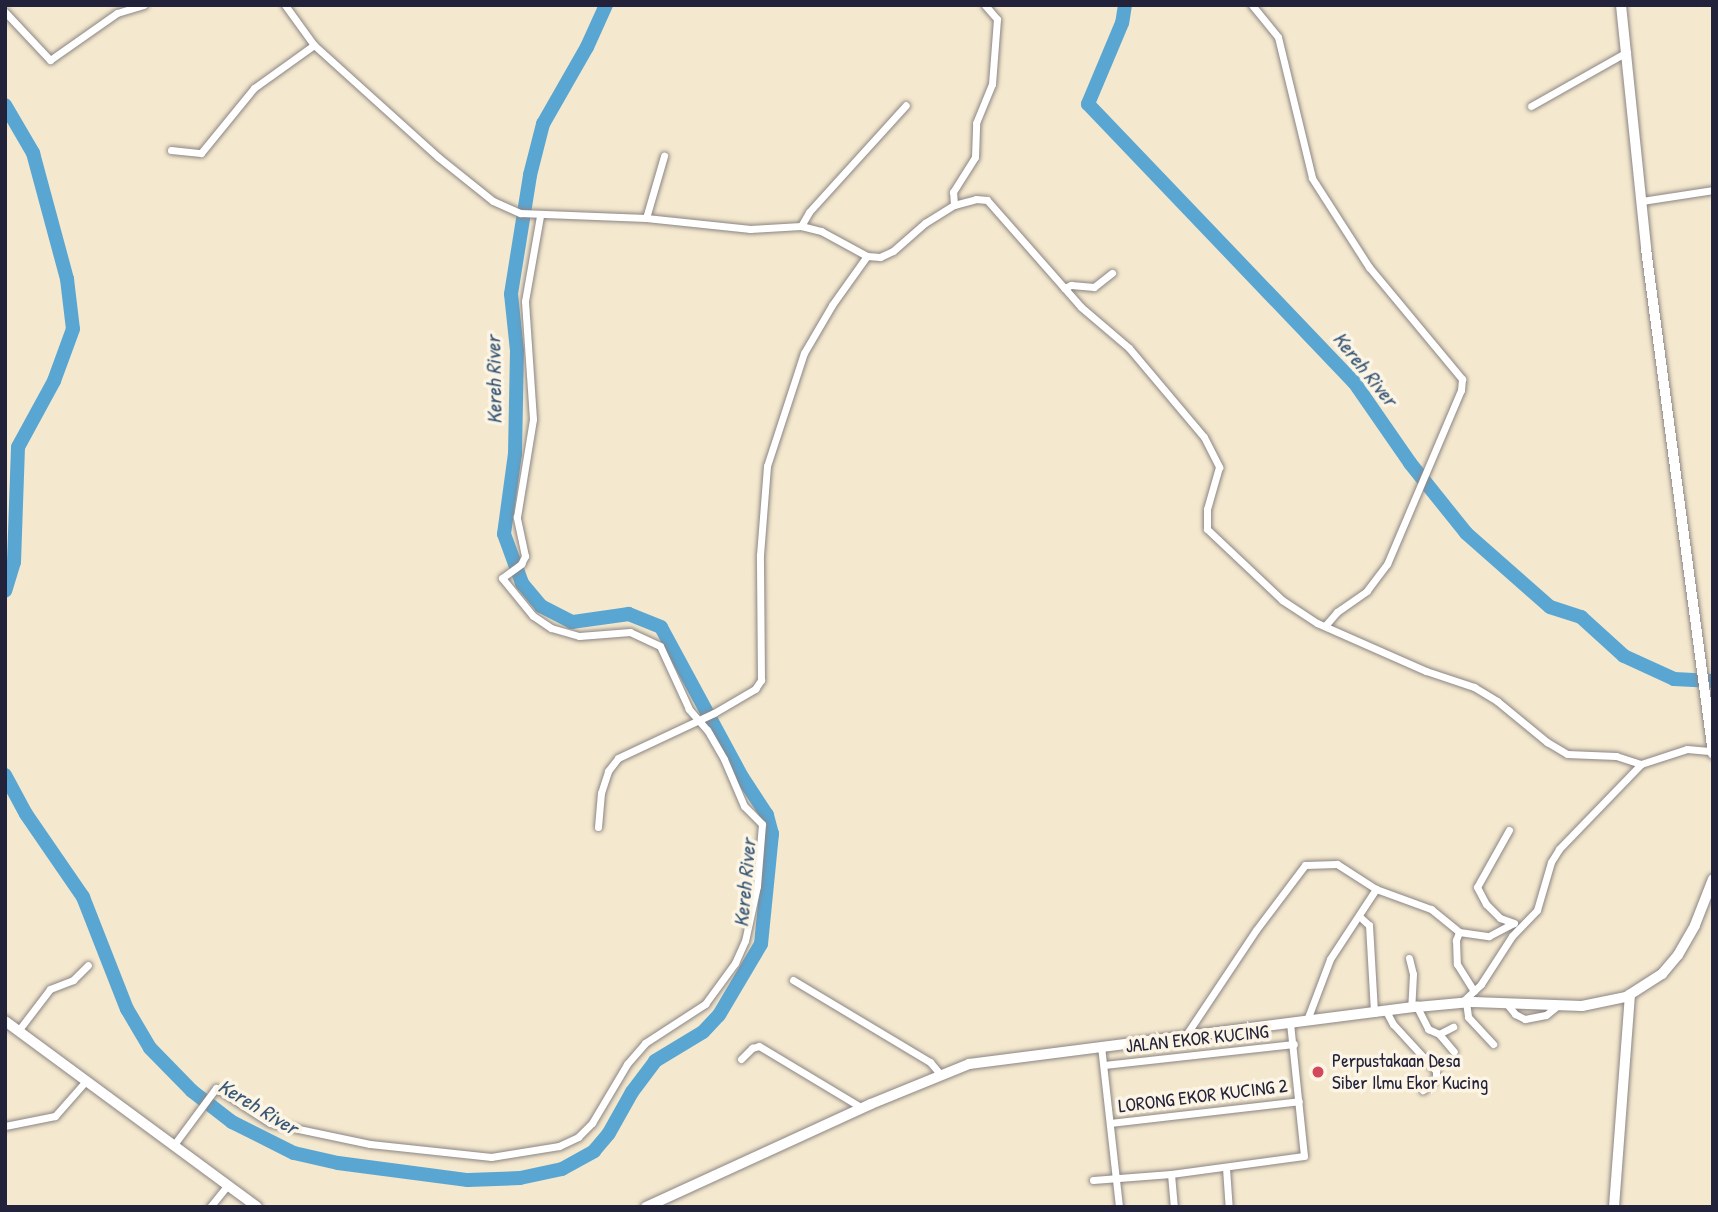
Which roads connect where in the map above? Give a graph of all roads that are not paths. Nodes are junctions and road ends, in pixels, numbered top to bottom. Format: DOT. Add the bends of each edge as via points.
graph roads {
  1 [pos="144,5"];
  2 [pos="285,5"];
  3 [pos="985,5"];
  4 [pos="1252,5"];
  5 [pos="1622,5"];
  6 [pos="5,12"];
  7 [pos="314,46"];
  8 [pos="1627,52"];
  9 [pos="906,105"];
  10 [pos="1531,106"];
  11 [pos="171,149"];
  12 [pos="664,156"];
  13 [pos="1713,190"];
  14 [pos="1642,201"];
  15 [pos="954,205"];
  16 [pos="540,216"];
  17 [pos="646,218"];
  18 [pos="801,226"];
  19 [pos="867,256"];
  20 [pos="1112,273"];
  21 [pos="1064,288"];
  22 [pos="1325,626"];
  23 [pos="1709,702"];
  24 [pos="702,720"];
  25 [pos="1712,753"];
  26 [pos="1641,764"];
  27 [pos="598,827"];
  28 [pos="1509,830"];
  29 [pos="1713,878"];
  30 [pos="1376,889"];
  31 [pos="1360,917"];
  32 [pos="1527,919"];
  33 [pos="1513,923"];
  34 [pos="1459,932"];
  35 [pos="1409,958"];
  36 [pos="88,965"];
  37 [pos="793,981"];
  38 [pos="1474,991"];
  39 [pos="1630,995"];
  40 [pos="1464,1002"];
  41 [pos="1414,1007"];
  42 [pos="1386,1012"];
  43 [pos="1374,1013"];
  44 [pos="1307,1020"];
  45 [pos="5,1021"];
  46 [pos="1290,1022"];
  47 [pos="1453,1027"];
  48 [pos="18,1031"];
  49 [pos="1439,1034"];
  50 [pos="1186,1035"];
  51 [pos="1294,1044"];
  52 [pos="1493,1044"];
  53 [pos="1101,1045"];
  54 [pos="1454,1052"];
  55 [pos="741,1059"];
  56 [pos="1104,1065"];
  57 [pos="940,1074"];
  58 [pos="85,1082"];
  59 [pos="1423,1090"];
  60 [pos="1299,1101"];
  61 [pos="862,1108"];
  62 [pos="1110,1123"];
  63 [pos="5,1126"];
  64 [pos="173,1147"];
  65 [pos="1226,1168"];
  66 [pos="1171,1174"];
  67 [pos="1115,1179"];
  68 [pos="1093,1180"];
  69 [pos="227,1186"];
  70 [pos="211,1207"];
  71 [pos="257,1207"];
  72 [pos="646,1207"];
  73 [pos="1119,1207"];
  74 [pos="1174,1207"];
  75 [pos="1229,1207"];
  76 [pos="1614,1207"];
  1 -- 6 [label="street" via="117,13 50,60"];
  2 -- 7 [label="street"];
  3 -- 15 [label="street" via="997,19 992,84 976,123 975,157 953,192"];
  4 -- 22 [label="street" via="1278,37 1312,178 1369,267 1462,377 1461,390 1383,571 1367,591"];
  5 -- 8 [label="street"];
  7 -- 11 [label="street" via="254,88 201,153"];
  7 -- 16 [label="street" via="493,201"];
  8 -- 10 [label="street"];
  8 -- 14 [label="street"];
  9 -- 18 [label="street"];
  12 -- 17 [label="street"];
  13 -- 14 [label="street"];
  14 -- 23 [label="street" via="1700,672"];
  15 -- 19 [label="street" via="886,255"];
  15 -- 21 [label="street" via="988,200"];
  16 -- 17 [label="street"];
  16 -- 24 [label="street" via="525,301 533,419 517,517 525,553 521,564 502,578 533,616 551,628 579,636 630,632 654,642 689,709"];
  17 -- 18 [label="street" via="750,229"];
  18 -- 19 [label="street" via="821,231"];
  19 -- 24 [label="street" via="804,353 767,467 760,555 762,676 755,689"];
  20 -- 21 [label="street" via="1094,287"];
  21 -- 22 [label="street" via="1129,348 1213,450 1219,467 1205,516 1211,536 1282,600"];
  22 -- 26 [label="street" via="1474,687 1562,752 1616,755"];
  23 -- 25 [label="street"];
  24 -- 27 [label="street" via="616,760 601,793"];
  24 -- 64 [label="street" via="744,806 762,824 750,926 735,963 714,994 645,1043 578,1137 559,1146 506,1156 420,1150 285,1128 216,1088"];
  25 -- 26 [label="street" via="1687,749"];
  26 -- 32 [label="street" via="1559,849 1537,910"];
  28 -- 33 [label="street" via="1477,887 1500,918"];
  29 -- 39 [label="street" via="1678,955 1661,974"];
  30 -- 31 [label="street"];
  30 -- 34 [label="street" via="1431,909"];
  30 -- 50 [label="street" via="1337,864 1314,862 1302,867"];
  31 -- 43 [label="street" via="1369,925"];
  31 -- 44 [label="street" via="1327,965"];
  32 -- 33 [label="street"];
  32 -- 38 [label="street"];
  33 -- 34 [label="street" via="1489,936"];
  34 -- 38 [label="street" via="1458,970"];
  35 -- 41 [label="street"];
  36 -- 48 [label="street" via="73,980 50,989"];
  37 -- 57 [label="street" via="930,1062"];
  38 -- 40 [label="street"];
  39 -- 40 [label="street" via="1582,1006"];
  39 -- 76 [label="street"];
  40 -- 41 [label="street"];
  40 -- 52 [label="street" via="1468,1017"];
  41 -- 42 [label="street"];
  41 -- 49 [label="street" via="1428,1029"];
  42 -- 43 [label="street"];
  42 -- 59 [label="street" via="1436,1071 1436,1078"];
  43 -- 44 [label="street"];
  44 -- 46 [label="street"];
  45 -- 48 [label="street"];
  46 -- 50 [label="street"];
  46 -- 51 [label="street"];
  47 -- 49 [label="street"];
  48 -- 58 [label="street"];
  49 -- 54 [label="street"];
  50 -- 53 [label="street"];
  51 -- 56 [label="street, JALAN EKOR KUCING"];
  51 -- 60 [label="street"];
  53 -- 56 [label="street"];
  53 -- 57 [label="street" via="980,1062"];
  55 -- 61 [label="street" via="759,1046"];
  56 -- 62 [label="street"];
  57 -- 61 [label="street"];
  58 -- 63 [label="street" via="55,1116"];
  58 -- 64 [label="street"];
  60 -- 62 [label="street, LORONG EKOR KUCING 2"];
  60 -- 65 [label="street" via="1304,1156"];
  61 -- 72 [label="street"];
  62 -- 67 [label="street"];
  64 -- 69 [label="street"];
  65 -- 66 [label="street"];
  65 -- 75 [label="street"];
  66 -- 67 [label="street"];
  66 -- 74 [label="street"];
  67 -- 68 [label="street"];
  67 -- 73 [label="street"];
  69 -- 70 [label="street"];
  69 -- 71 [label="street"];
}
